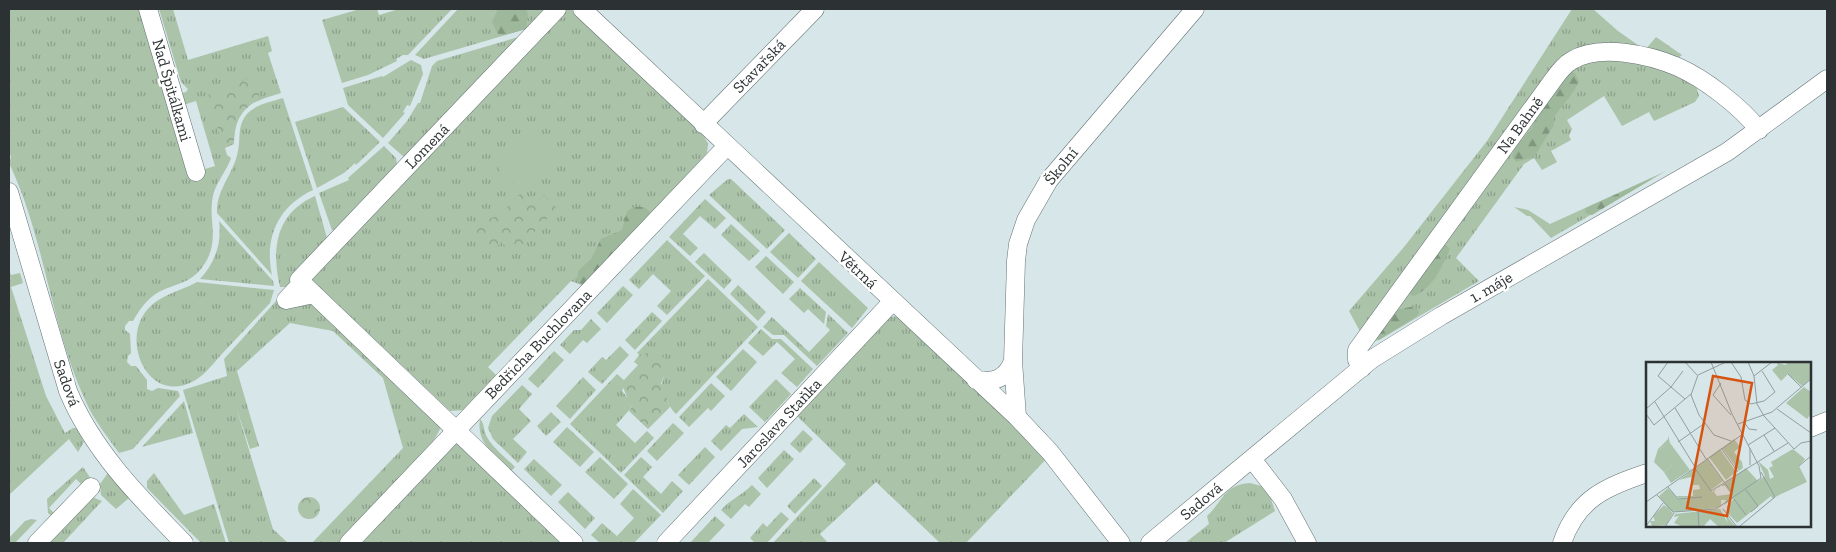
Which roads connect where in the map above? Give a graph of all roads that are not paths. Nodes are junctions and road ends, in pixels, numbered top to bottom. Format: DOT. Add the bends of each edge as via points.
graph roads {
  1 [pos="148,9"];
  2 [pos="557,9"];
  3 [pos="582,9"];
  4 [pos="815,9"];
  5 [pos="1185,12"];
  6 [pos="1827,80"];
  7 [pos="703,124"];
  8 [pos="1759,130"];
  9 [pos="727,146"];
  10 [pos="196,172"];
  11 [pos="9,192"];
  12 [pos="892,302"];
  13 [pos="1012,361"];
  14 [pos="1362,368"];
  15 [pos="976,380"];
  16 [pos="1017,417"];
  17 [pos="1827,421"];
  18 [pos="1811,428"];
  19 [pos="457,429"];
  20 [pos="1252,459"];
  21 [pos="1646,474"];
  22 [pos="91,487"];
  23 [pos="1305,542"];
  24 [pos="37,543"];
  25 [pos="184,543"];
  26 [pos="349,543"];
  27 [pos="574,543"];
  28 [pos="666,543"];
  29 [pos="1121,543"];
  30 [pos="1150,543"];
  31 [pos="1562,543"];
  1 -- 10 [label="street, Nad Špitálkami"];
  2 -- 19 [label="street, Lomená" via="299,280"];
  3 -- 7 [label="street, Větrná"];
  4 -- 7 [label="street, Stavařská"];
  5 -- 13 [label="street, Školní" via="1049,180 1032,208 1017,252"];
  6 -- 8 [label="street, 1. máje"];
  7 -- 9 [label="street, Větrná"];
  8 -- 14 [label="street, 1. máje" via="1698,169 1440,316"];
  8 -- 14 [label="street, Na Bahně" via="1729,101 1677,67 1609,51 1594,52 1573,60 1553,80 1357,350 1357,360"];
  9 -- 12 [label="street, Větrná"];
  9 -- 19 [label="street, Bedřicha Buchlovana"];
  11 -- 25 [label="street, Sadová" via="75,408 111,465"];
  12 -- 15 [label="street, Větrná"];
  12 -- 28 [label="street, Jaroslava Staňka"];
  13 -- 15 [label="street" via="1007,373 998,379"];
  13 -- 16 [label="street, Školní"];
  14 -- 20 [label="street, 1. máje"];
  15 -- 16 [label="street, Větrná"];
  16 -- 29 [label="street, Větrná" via="1050,452"];
  17 -- 18 [label="street"];
  19 -- 26 [label="street, Bedřicha Buchlovana"];
  19 -- 27 [label="street, Lomená"];
  20 -- 23 [label="street" via="1283,498"];
  20 -- 30 [label="street, Sadová"];
  21 -- 31 [label="street" via="1611,486 1588,501 1574,516"];
  22 -- 24 [label="street"];
}
